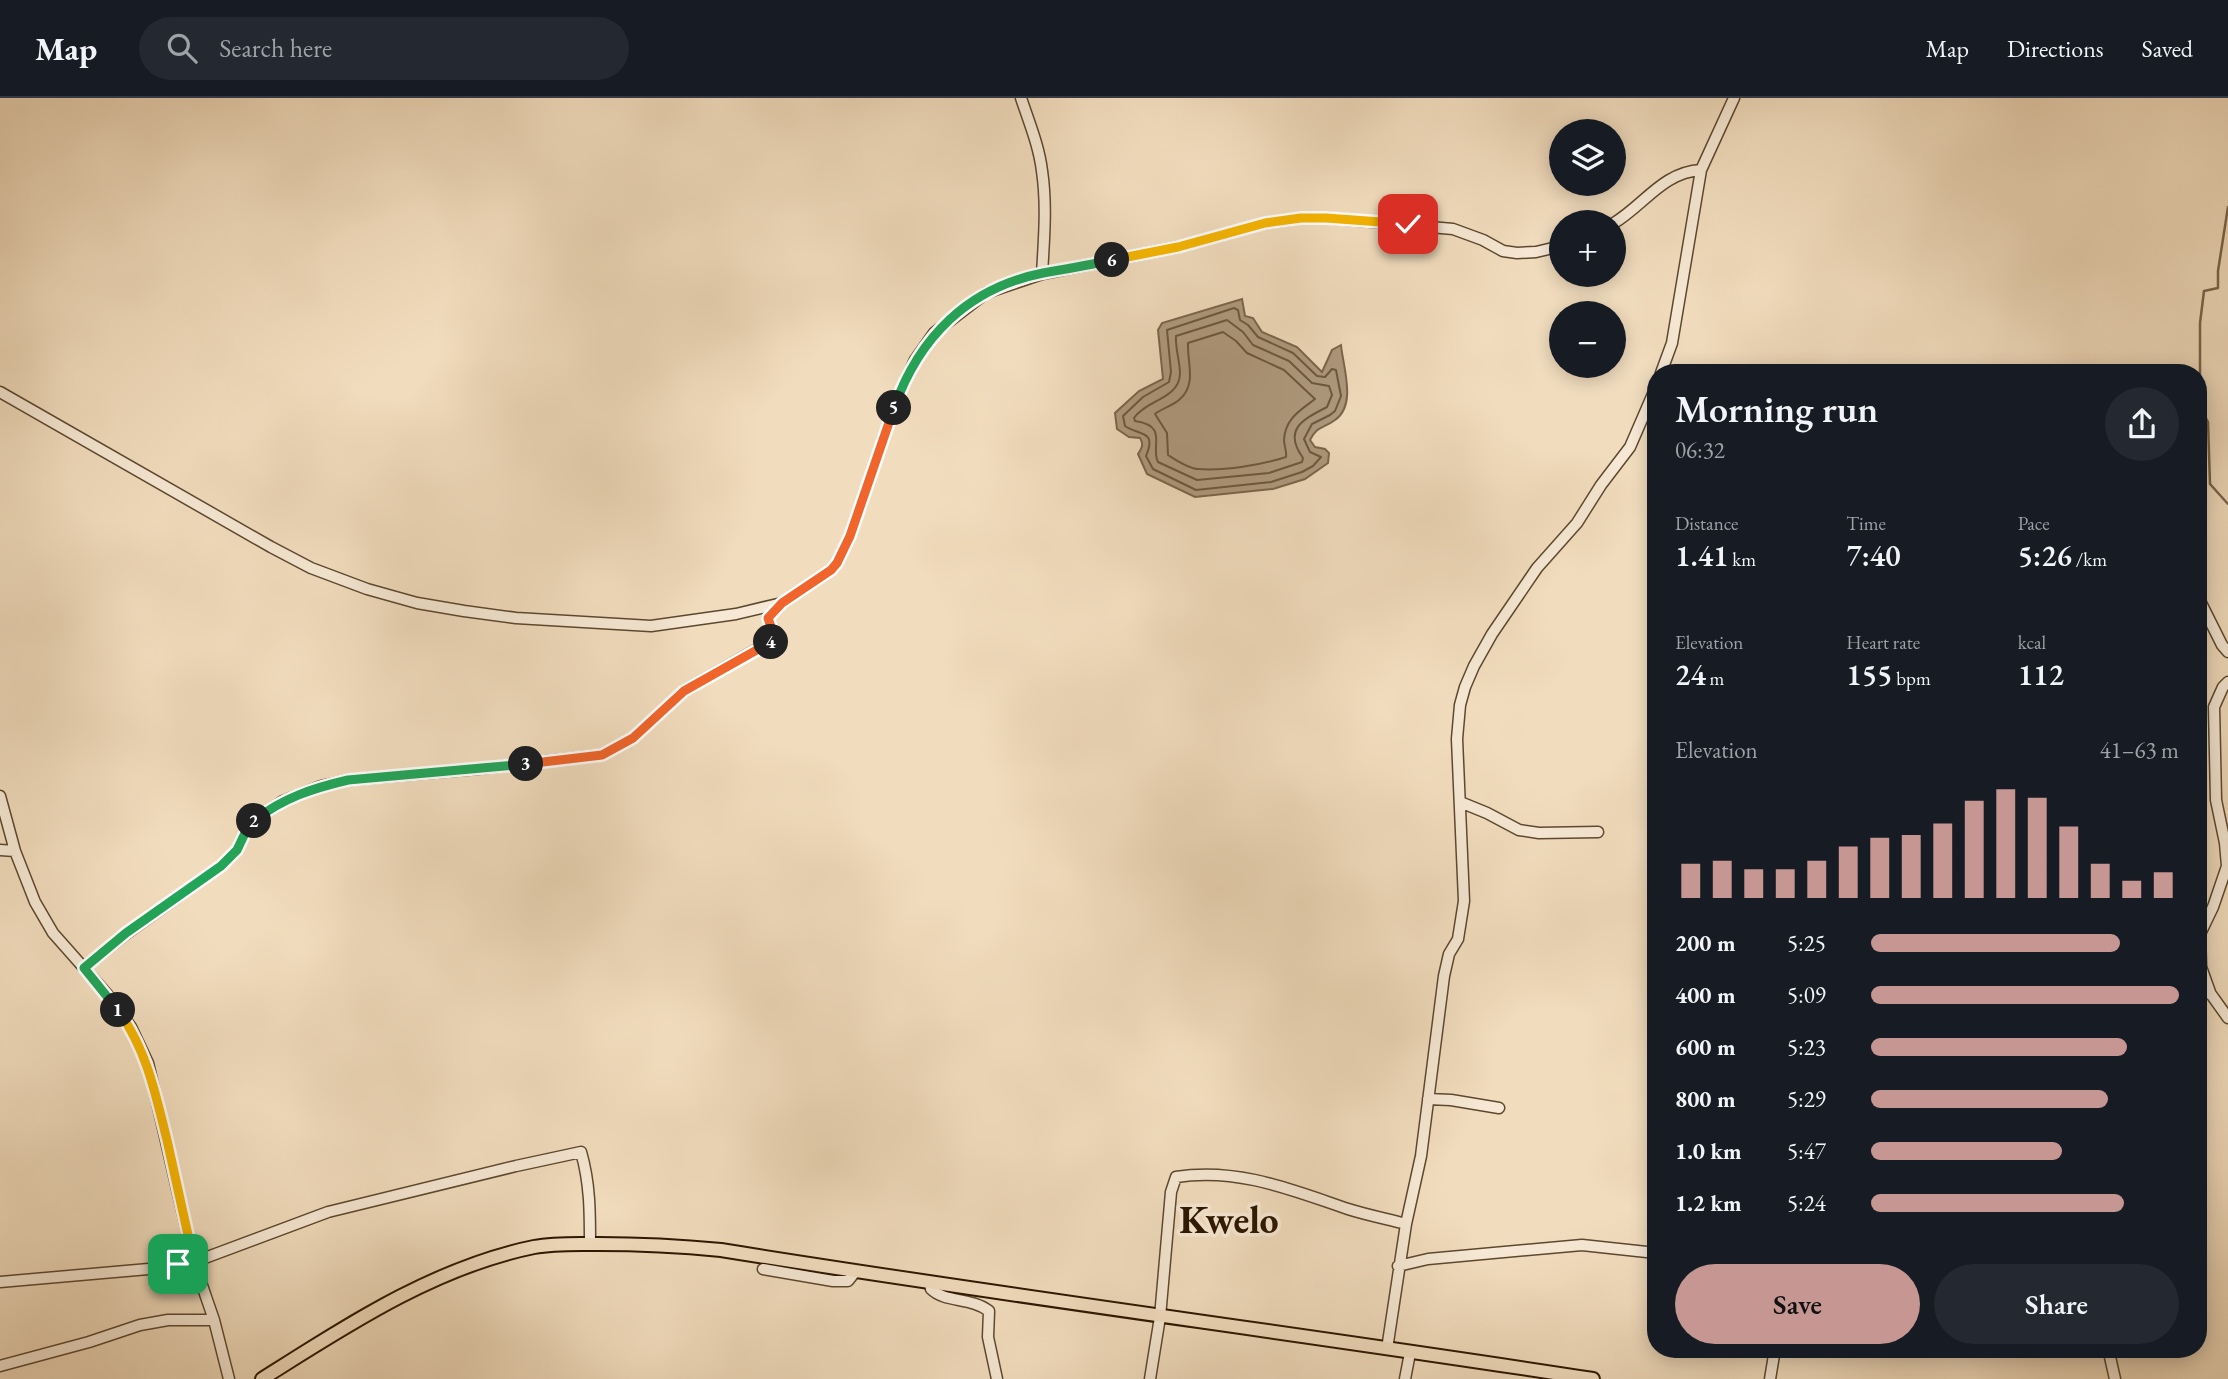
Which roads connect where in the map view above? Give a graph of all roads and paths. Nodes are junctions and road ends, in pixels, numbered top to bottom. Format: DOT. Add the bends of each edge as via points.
graph roads {
  1 [pos="1021,98"];
  2 [pos="1734,98"];
  3 [pos="1701,170"];
  4 [pos="1626,214"];
  5 [pos="1549,249"];
  6 [pos="1042,274"];
  7 [pos="1664,364"];
  8 [pos="0,392"];
  9 [pos="1647,408"];
  10 [pos="782,603"];
  11 [pos="2207,615"];
  12 [pos="2228,652"];
  13 [pos="2228,682"];
  14 [pos="0,796"];
  15 [pos="1460,802"];
  16 [pos="1598,832"];
  17 [pos="0,850"];
  18 [pos="15,851"];
  19 [pos="2207,920"];
  20 [pos="84,968"];
  21 [pos="2207,984"];
  22 [pos="2207,989"];
  23 [pos="2211,995"];
  24 [pos="2228,1018"];
  25 [pos="1428,1099"];
  26 [pos="1499,1108"];
  27 [pos="1406,1224"];
  28 [pos="590,1244"];
  29 [pos="1647,1252"];
  30 [pos="194,1262"];
  31 [pos="1398,1266"];
  32 [pos="763,1269"];
  33 [pos="856,1271"];
  34 [pos="0,1282"];
  35 [pos="930,1283"];
  36 [pos="1160,1317"];
  37 [pos="214,1321"];
  38 [pos="1387,1349"];
  39 [pos="1410,1353"];
  40 [pos="1773,1358"];
  41 [pos="2110,1358"];
  42 [pos="0,1367"];
  43 [pos="229,1379"];
  44 [pos="262,1379"];
  45 [pos="996,1379"];
  46 [pos="1150,1379"];
  47 [pos="1405,1379"];
  48 [pos="1593,1379"];
  49 [pos="1770,1379"];
  50 [pos="2115,1379"];
  1 -- 6 [label="street" via="1042,169"];
  2 -- 3 [label="street"];
  3 -- 4 [label="street" via="1674,176"];
  3 -- 7 [label="street" via="1672,343"];
  5 -- 6 [label="street" via="1517,253 1453,229 1301,218"];
  6 -- 10 [label="street" via="986,293 934,333 897,399 837,563"];
  8 -- 10 [label="street" via="311,568 417,603 516,618 651,626"];
  9 -- 15 [label="street" via="1630,447 1577,523 1537,568 1474,666 1460,705"];
  10 -- 20 [label="street" via="768,618 775,639 684,691 633,738 602,755 348,780 283,800 256,819 221,866"];
  11 -- 12 [label="street"];
  13 -- 19 [label="street" via="2214,706 2217,800 2228,866"];
  14 -- 18 [label="street"];
  15 -- 16 [label="street" via="1519,830"];
  15 -- 25 [label="street" via="1464,901 1458,939 1444,976"];
  17 -- 18 [label="street"];
  18 -- 20 [label="street" via="34,902 53,933"];
  20 -- 30 [label="street" via="131,1027 148,1063"];
  21 -- 23 [label="street"];
  22 -- 23 [label="street"];
  23 -- 24 [label="street"];
  25 -- 26 [label="street"];
  25 -- 27 [label="street"];
  27 -- 31 [label="street"];
  27 -- 36 [label="street" via="1273,1183 1200,1173 1176,1177"];
  28 -- 30 [label="street" via="591,1206 581,1152 328,1212"];
  28 -- 33 [label="main road" via="721,1250"];
  28 -- 44 [label="main road" via="537,1246 458,1269 406,1293"];
  29 -- 31 [label="street" via="1582,1245 1428,1259"];
  30 -- 34 [label="street"];
  30 -- 37 [label="street"];
  31 -- 38 [label="street"];
  32 -- 33 [label="street" via="833,1282 848,1281"];
  33 -- 35 [label="main road"];
  35 -- 36 [label="main road"];
  35 -- 45 [label="street" via="939,1295 976,1302 989,1311 988,1338"];
  36 -- 38 [label="main road"];
  36 -- 46 [label="street"];
  37 -- 42 [label="street" via="140,1325"];
  37 -- 43 [label="street"];
  38 -- 39 [label="main road"];
  39 -- 47 [label="street"];
  39 -- 48 [label="main road"];
  40 -- 49 [label="street"];
  41 -- 50 [label="street"];
}
